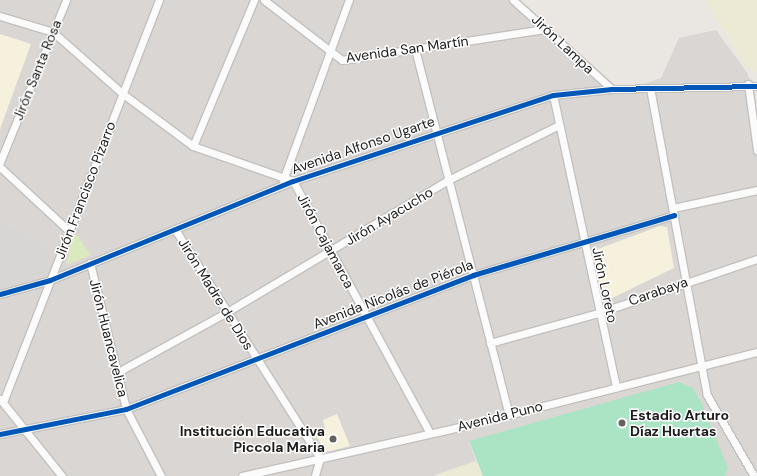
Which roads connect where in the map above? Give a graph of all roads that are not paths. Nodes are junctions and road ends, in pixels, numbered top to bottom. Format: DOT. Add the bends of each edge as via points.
graph roads {
  1 [pos="66,0"];
  2 [pos="159,0"];
  3 [pos="254,0"];
  4 [pos="264,0"];
  5 [pos="349,0"];
  6 [pos="513,0"];
  7 [pos="0,16"];
  8 [pos="545,29"];
  9 [pos="53,32"];
  10 [pos="415,49"];
  11 [pos="330,51"];
  12 [pos="748,84"];
  13 [pos="757,86"];
  14 [pos="650,88"];
  15 [pos="612,89"];
  16 [pos="122,94"];
  17 [pos="553,95"];
  18 [pos="559,125"];
  19 [pos="435,133"];
  20 [pos="194,146"];
  21 [pos="757,150"];
  22 [pos="0,162"];
  23 [pos="0,167"];
  24 [pos="284,177"];
  25 [pos="448,180"];
  26 [pos="294,181"];
  27 [pos="280,187"];
  28 [pos="757,190"];
  29 [pos="673,208"];
  30 [pos="674,215"];
  31 [pos="69,231"];
  32 [pos="176,231"];
  33 [pos="583,242"];
  34 [pos="331,250"];
  35 [pos="757,259"];
  36 [pos="90,263"];
  37 [pos="473,275"];
  38 [pos="50,280"];
  39 [pos="688,281"];
  40 [pos="0,294"];
  41 [pos="227,312"];
  42 [pos="598,313"];
  43 [pos="367,316"];
  44 [pos="490,342"];
  45 [pos="757,352"];
  46 [pos="257,359"];
  47 [pos="702,364"];
  48 [pos="118,372"];
  49 [pos="616,387"];
  50 [pos="1,400"];
  51 [pos="126,409"];
  52 [pos="509,414"];
  53 [pos="25,429"];
  54 [pos="430,433"];
  55 [pos="0,434"];
  56 [pos="320,458"];
  57 [pos="62,476"];
  58 [pos="161,476"];
  59 [pos="242,476"];
  60 [pos="315,476"];
  61 [pos="754,476"];
  1 -- 9 [label="street, Jirón Santa Rosa"];
  2 -- 16 [label="street, Jirón Francisco Pizarro"];
  3 -- 20 [label="street"];
  4 -- 11 [label="street, Avenida San Martín"];
  5 -- 11 [label="street"];
  6 -- 8 [label="street, Jirón Lampa"];
  7 -- 9 [label="street, Jirón Cajamarca"];
  8 -- 10 [label="street, Avenida San Martín"];
  8 -- 15 [label="street, Jirón Lampa"];
  9 -- 16 [label="street, Jirón Cajamarca"];
  9 -- 22 [label="street, Jirón Santa Rosa"];
  10 -- 11 [label="street, Avenida San Martín" via="342,60"];
  10 -- 19 [label="street"];
  11 -- 24 [label="street"];
  12 -- 13 [label="street, Avenida Alfonso Ugarte"];
  12 -- 14 [label="street, Avenida Alfonso Ugarte"];
  12 -- 21 [label="street"];
  14 -- 15 [label="street, Avenida Alfonso Ugarte"];
  14 -- 29 [label="street"];
  15 -- 17 [label="street, Avenida Alfonso Ugarte"];
  16 -- 20 [label="street, Jirón Cajamarca"];
  16 -- 31 [label="street, Jirón Francisco Pizarro"];
  17 -- 18 [label="street, Jirón Loreto"];
  17 -- 19 [label="street, Avenida Alfonso Ugarte"];
  18 -- 25 [label="street, Jirón Ayacucho"];
  18 -- 33 [label="street, Jirón Loreto"];
  19 -- 25 [label="street"];
  19 -- 26 [label="street, Avenida Alfonso Ugarte"];
  20 -- 24 [label="street, Jirón Cajamarca"];
  23 -- 31 [label="street"];
  24 -- 26 [label="street, Jirón Cajamarca"];
  24 -- 27 [label="street"];
  25 -- 34 [label="street, Jirón Ayacucho"];
  25 -- 37 [label="street"];
  26 -- 27 [label="street, Avenida Alfonso Ugarte"];
  26 -- 34 [label="street, Jirón Cajamarca"];
  27 -- 32 [label="street, Avenida Alfonso Ugarte"];
  28 -- 29 [label="street"];
  29 -- 30 [label="street"];
  30 -- 33 [label="street, Avenida Nicolás de Piérola"];
  30 -- 39 [label="street"];
  31 -- 38 [label="street, Jirón Francisco Pizarro"];
  32 -- 36 [label="street, Avenida Alfonso Ugarte"];
  32 -- 41 [label="street, Jirón Madre de Dios"];
  33 -- 37 [label="street, Avenida Nicolás de Piérola"];
  33 -- 42 [label="street, Jirón Loreto"];
  34 -- 41 [label="street, Jirón Ayacucho"];
  34 -- 43 [label="street, Jirón Cajamarca"];
  35 -- 39 [label="street, Carabaya"];
  36 -- 38 [label="street, Avenida Alfonso Ugarte"];
  36 -- 48 [label="street, Jirón Huancavelica"];
  37 -- 43 [label="street, Avenida Nicolás de Piérola"];
  37 -- 44 [label="street"];
  38 -- 40 [label="street, Avenida Alfonso Ugarte"];
  38 -- 50 [label="street, Jirón Francisco Pizarro"];
  39 -- 42 [label="street, Carabaya"];
  39 -- 47 [label="street"];
  41 -- 46 [label="street, Jirón Madre de Dios"];
  41 -- 48 [label="street, Jirón Ayacucho"];
  42 -- 44 [label="street, Carabaya"];
  42 -- 49 [label="street, Jirón Loreto"];
  43 -- 46 [label="street, Avenida Nicolás de Piérola"];
  43 -- 54 [label="street, Jirón Cajamarca"];
  44 -- 52 [label="street"];
  45 -- 47 [label="street, Avenida Puno"];
  46 -- 51 [label="street, Avenida Nicolás de Piérola"];
  46 -- 56 [label="street, Jirón Madre de Dios"];
  47 -- 49 [label="street, Avenida Puno"];
  47 -- 61 [label="street" via="707,395"];
  48 -- 51 [label="street, Jirón Huancavelica"];
  49 -- 52 [label="street, Avenida Puno"];
  50 -- 53 [label="street"];
  51 -- 53 [label="street, Avenida Nicolás de Piérola"];
  51 -- 58 [label="street, Jirón Huancavelica"];
  52 -- 54 [label="street, Avenida Puno"];
  53 -- 55 [label="street, Avenida Nicolás de Piérola"];
  53 -- 57 [label="street"];
  54 -- 56 [label="street, Avenida Puno"];
  56 -- 59 [label="street, Avenida Puno"];
  56 -- 60 [label="street"];
}
